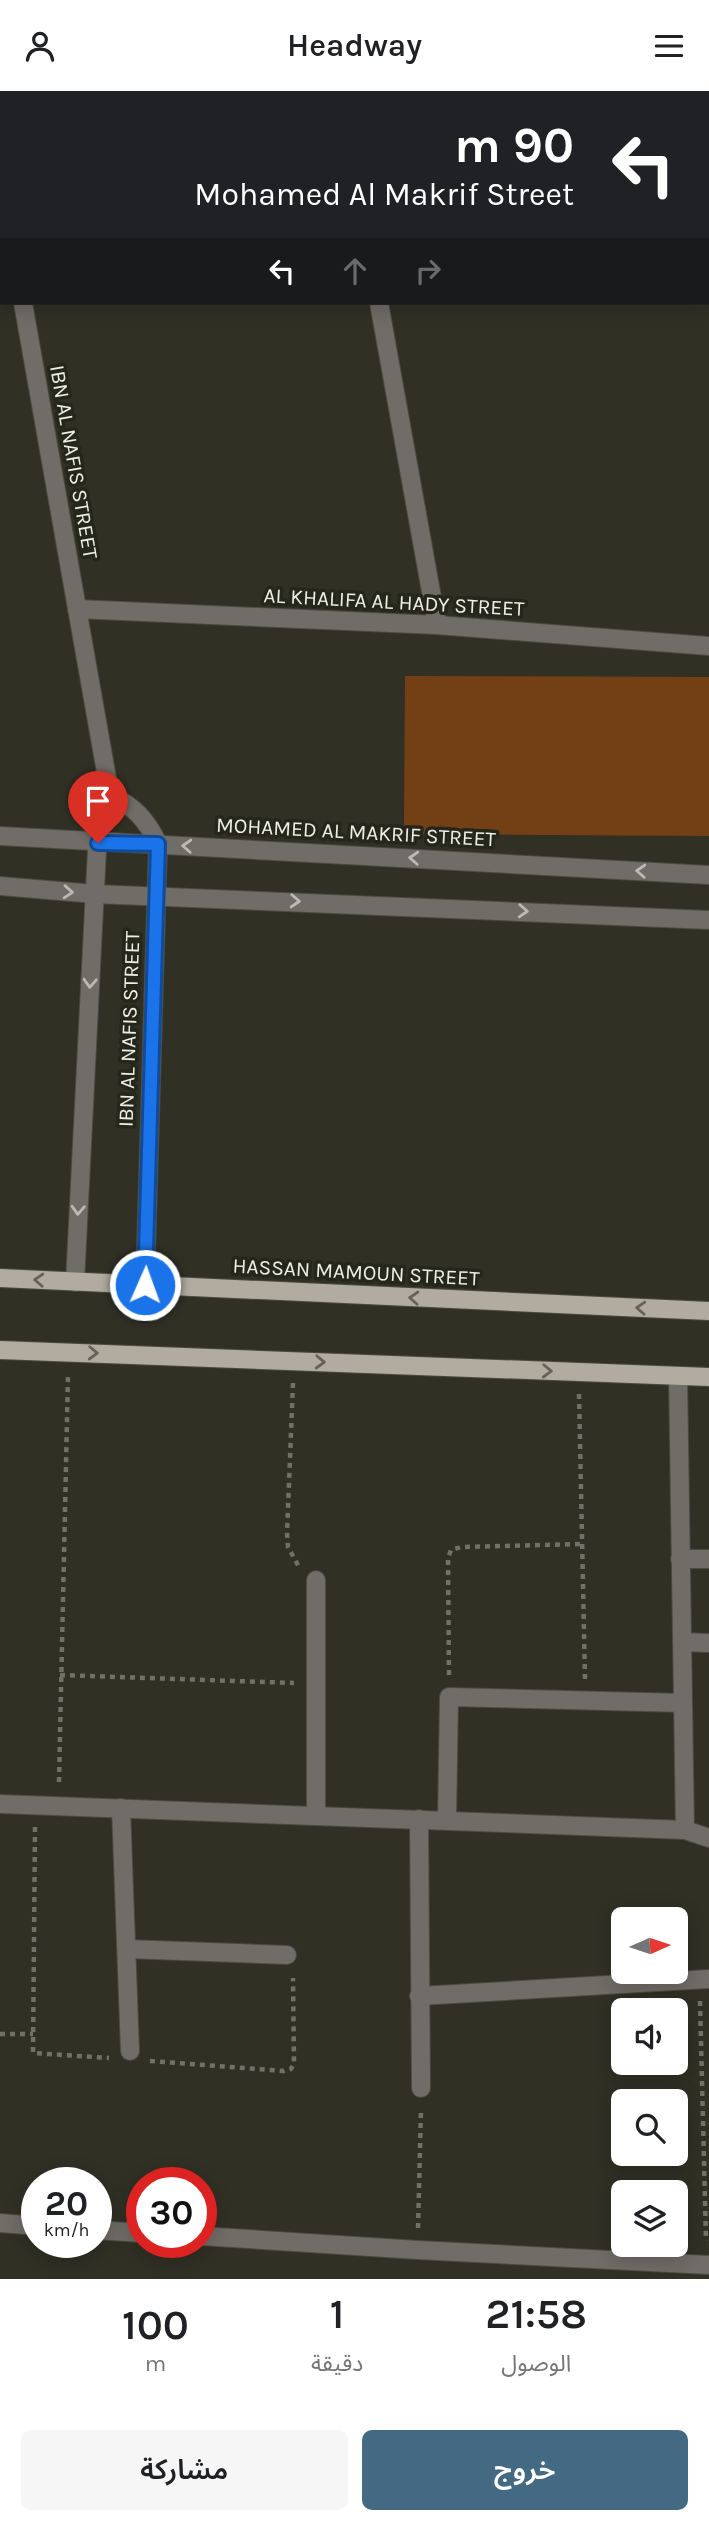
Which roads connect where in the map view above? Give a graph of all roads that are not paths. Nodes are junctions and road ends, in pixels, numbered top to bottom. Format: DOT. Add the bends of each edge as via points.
graph roads {
  1 [pos="23,305"];
  2 [pos="379,305"];
  3 [pos="77,608"];
  4 [pos="437,625"];
  5 [pos="709,646"];
  6 [pos="110,795"];
  7 [pos="0,836"];
  8 [pos="98,843"];
  9 [pos="158,844"];
  10 [pos="709,875"];
  11 [pos="0,887"];
  12 [pos="95,894"];
  13 [pos="156,895"];
  14 [pos="709,920"];
  15 [pos="0,1278"];
  16 [pos="75,1282"];
  17 [pos="145,1285"];
  18 [pos="709,1311"];
  19 [pos="0,1350"];
  20 [pos="678,1376"];
  21 [pos="709,1377"];
  22 [pos="680,1559"];
  23 [pos="709,1559"];
  24 [pos="316,1580"];
  25 [pos="682,1642"];
  26 [pos="709,1643"];
  27 [pos="683,1703"];
  28 [pos="0,1804"];
  29 [pos="121,1808"];
  30 [pos="316,1815"];
  31 [pos="419,1819"];
  32 [pos="447,1820"];
  33 [pos="685,1830"];
  34 [pos="709,1838"];
  35 [pos="127,1949"];
  36 [pos="287,1955"];
  37 [pos="704,1979"];
  38 [pos="419,1996"];
  39 [pos="134,2055"];
  40 [pos="421,2088"];
  41 [pos="0,2223"];
  42 [pos="21,2225"];
  43 [pos="217,2238"];
  44 [pos="708,2265"];
  1 -- 3 [label="street, IBN AL NAFIS STREET"];
  2 -- 4 [label="street"];
  3 -- 4 [label="street, AL KHALIFA AL HADY STREET"];
  3 -- 6 [label="street, IBN AL NAFIS STREET"];
  4 -- 5 [label="street, AL KHALIFA AL HADY STREET"];
  6 -- 8 [label="street, IBN AL NAFIS STREET"];
  6 -- 9 [label="street" via="140,814"];
  7 -- 8 [label="street, MOHAMED AL MAKRIF STREET"];
  8 -- 9 [label="street, MOHAMED AL MAKRIF STREET"];
  8 -- 12 [label="street, IBN AL NAFIS STREET"];
  10 -- 9 [label="street, MOHAMED AL MAKRIF STREET, one-way"];
  9 -- 13 [label="street, IBN AL NAFIS STREET"];
  11 -- 12 [label="street, one-way"];
  12 -- 13 [label="street"];
  12 -- 16 [label="street, IBN AL NAFIS STREET, one-way"];
  13 -- 14 [label="street, one-way"];
  13 -- 17 [label="street, IBN AL NAFIS STREET"];
  16 -- 15 [label="main road, HASSAN MAMOUN STREET, one-way"];
  16 -- 17 [label="main road, HASSAN MAMOUN STREET"];
  18 -- 17 [label="main road, HASSAN MAMOUN STREET, one-way"];
  19 -- 20 [label="main road, one-way"];
  20 -- 21 [label="main road"];
  20 -- 22 [label="street"];
  22 -- 23 [label="street"];
  22 -- 25 [label="street"];
  24 -- 30 [label="street"];
  25 -- 26 [label="street"];
  25 -- 27 [label="street"];
  27 -- 32 [label="street" via="449,1697"];
  27 -- 33 [label="street"];
  28 -- 29 [label="street"];
  29 -- 30 [label="street"];
  29 -- 35 [label="street"];
  30 -- 31 [label="street"];
  31 -- 32 [label="street"];
  31 -- 38 [label="street"];
  32 -- 33 [label="street"];
  33 -- 34 [label="street"];
  35 -- 36 [label="street"];
  35 -- 39 [label="street"];
  37 -- 38 [label="street"];
  38 -- 40 [label="street"];
  41 -- 42 [label="street"];
  43 -- 44 [label="street"];
}
